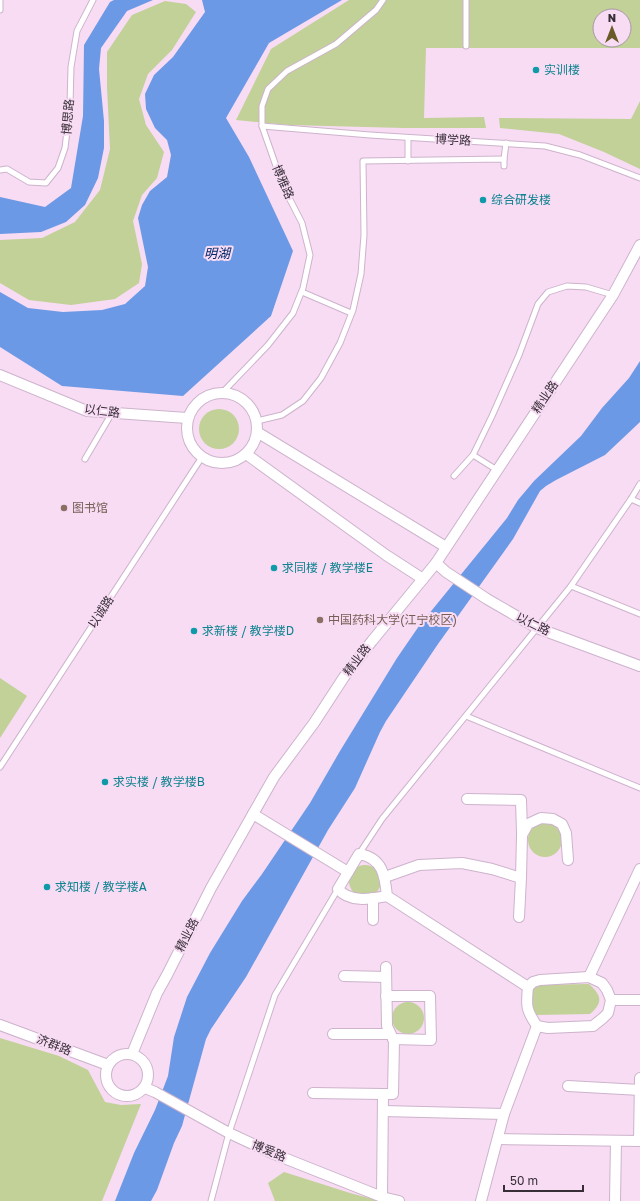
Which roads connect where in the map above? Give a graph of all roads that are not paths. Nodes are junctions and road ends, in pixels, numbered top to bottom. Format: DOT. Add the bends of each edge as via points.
graph roads {
  1 [pos="0,0"];
  2 [pos="93,0"];
  3 [pos="383,0"];
  4 [pos="466,0"];
  5 [pos="0,10"];
  6 [pos="466,46"];
  7 [pos="262,126"];
  8 [pos="408,138"];
  9 [pos="506,143"];
  10 [pos="504,159"];
  11 [pos="408,161"];
  12 [pos="504,166"];
  13 [pos="0,170"];
  14 [pos="640,178"];
  15 [pos="640,245"];
  16 [pos="302,292"];
  17 [pos="613,295"];
  18 [pos="351,314"];
  19 [pos="0,375"];
  20 [pos="223,392"];
  21 [pos="112,413"];
  22 [pos="187,418"];
  23 [pos="257,421"];
  24 [pos="257,432"];
  25 [pos="246,454"];
  26 [pos="472,455"];
  27 [pos="202,457"];
  28 [pos="85,458"];
  29 [pos="497,470"];
  30 [pos="454,476"];
  31 [pos="640,484"];
  32 [pos="631,499"];
  33 [pos="640,503"];
  34 [pos="446,547"];
  35 [pos="436,563"];
  36 [pos="423,578"];
  37 [pos="571,586"];
  38 [pos="640,614"];
  39 [pos="538,628"];
  40 [pos="640,666"];
  41 [pos="466,716"];
  42 [pos="0,767"];
  43 [pos="640,788"];
  44 [pos="467,800"];
  45 [pos="253,814"];
  46 [pos="522,835"];
  47 [pos="359,854"];
  48 [pos="568,860"];
  49 [pos="640,870"];
  50 [pos="348,872"];
  51 [pos="385,877"];
  52 [pos="521,878"];
  53 [pos="638,880"];
  54 [pos="338,889"];
  55 [pos="387,896"];
  56 [pos="373,898"];
  57 [pos="519,917"];
  58 [pos="374,920"];
  59 [pos="344,976"];
  60 [pos="589,977"];
  61 [pos="528,987"];
  62 [pos="386,996"];
  63 [pos="610,1000"];
  64 [pos="640,1000"];
  65 [pos="0,1025"];
  66 [pos="538,1026"];
  67 [pos="333,1034"];
  68 [pos="392,1037"];
  69 [pos="132,1054"];
  70 [pos="108,1065"];
  71 [pos="640,1078"];
  72 [pos="568,1086"];
  73 [pos="145,1088"];
  74 [pos="640,1090"];
  75 [pos="313,1093"];
  76 [pos="383,1094"];
  77 [pos="383,1111"];
  78 [pos="504,1114"];
  79 [pos="229,1133"];
  80 [pos="498,1139"];
  81 [pos="616,1141"];
  82 [pos="382,1196"];
  83 [pos="211,1201"];
  84 [pos="399,1201"];
  85 [pos="481,1201"];
  86 [pos="616,1201"];
  1 -- 5 [label="lane"];
  2 -- 13 [label="lane, 博思路" via="77,31 71,67 65,148 58,168 46,183 29,182 7,169"];
  3 -- 7 [label="lane, 博雅路" via="376,10 336,44 287,71 268,89 262,106"];
  4 -- 6 [label="lane"];
  7 -- 8 [label="lane, 博学路"];
  7 -- 16 [label="lane, 博雅路" via="283,186 302,223 310,256"];
  8 -- 9 [label="lane, 博学路"];
  8 -- 11 [label="lane"];
  9 -- 10 [label="lane"];
  9 -- 14 [label="lane, 博学路" via="545,146 580,155"];
  10 -- 11 [label="lane"];
  10 -- 12 [label="lane"];
  11 -- 18 [label="lane" via="363,162 364,235 361,274"];
  15 -- 17 [label="street, 精业路"];
  16 -- 18 [label="lane"];
  16 -- 20 [label="lane, 博雅路" via="292,313 268,345"];
  17 -- 26 [label="lane" via="586,287 567,286 548,292 538,304 520,355"];
  17 -- 29 [label="street, 精业路"];
  18 -- 23 [label="lane" via="340,343 321,378 303,401 282,415"];
  19 -- 21 [label="street, 以仁路" via="87,411"];
  20 -- 22 [label="street" via="201,399"];
  20 -- 23 [label="street" via="245,401"];
  21 -- 22 [label="street, 以仁路"];
  21 -- 28 [label="lane"];
  22 -- 27 [label="street" via="188,440 193,450"];
  23 -- 24 [label="street"];
  24 -- 25 [label="street"];
  24 -- 34 [label="street"];
  25 -- 27 [label="street" via="224,463 212,462"];
  25 -- 36 [label="street" via="386,555"];
  26 -- 29 [label="lane"];
  26 -- 30 [label="lane"];
  27 -- 42 [label="lane, 以诚路"];
  29 -- 34 [label="street, 精业路"];
  31 -- 32 [label="lane"];
  32 -- 33 [label="lane"];
  32 -- 37 [label="lane"];
  34 -- 35 [label="street, 精业路"];
  35 -- 36 [label="street, 精业路"];
  35 -- 39 [label="street, 以仁路" via="487,599"];
  36 -- 45 [label="street, 精业路" via="344,676 314,723 274,777"];
  37 -- 38 [label="lane"];
  37 -- 39 [label="lane"];
  39 -- 40 [label="street, 以仁路"];
  39 -- 41 [label="lane"];
  41 -- 43 [label="lane"];
  41 -- 47 [label="lane" via="382,819"];
  44 -- 46 [label="street" via="521,800"];
  45 -- 50 [label="street"];
  45 -- 69 [label="street, 精业路" via="166,975"];
  46 -- 48 [label="street" via="528,824 541,818 553,819 562,824 566,833"];
  46 -- 52 [label="street"];
  47 -- 50 [label="street"];
  47 -- 51 [label="street" via="367,855 378,863"];
  49 -- 53 [label="street"];
  50 -- 54 [label="street"];
  51 -- 52 [label="street" via="419,865 462,863"];
  51 -- 55 [label="street"];
  52 -- 57 [label="street"];
  53 -- 60 [label="street"];
  54 -- 56 [label="street" via="352,898"];
  54 -- 79 [label="lane" via="274,994"];
  55 -- 56 [label="street"];
  55 -- 61 [label="street"];
  56 -- 58 [label="street"];
  59 -- 62 [label="street" via="386,972"];
  60 -- 61 [label="street" via="540,980"];
  60 -- 63 [label="street" via="602,983"];
  61 -- 66 [label="street" via="526,1004 529,1014"];
  62 -- 68 [label="street" via="386,1026"];
  62 -- 68 [label="street" via="430,996 431,1040"];
  63 -- 64 [label="street"];
  63 -- 66 [label="street" via="608,1013 594,1026"];
  65 -- 70 [label="street, 济群路"];
  66 -- 78 [label="street"];
  67 -- 68 [label="street"];
  68 -- 76 [label="street" via="393,1094"];
  69 -- 70 [label="street" via="118,1056"];
  69 -- 73 [label="street" via="144,1061 148,1068"];
  70 -- 73 [label="street" via="108,1086 119,1095 133,1096"];
  71 -- 74 [label="street"];
  72 -- 74 [label="street"];
  73 -- 79 [label="street, 博爱路"];
  74 -- 81 [label="street" via="639,1141"];
  75 -- 76 [label="street"];
  76 -- 77 [label="street"];
  77 -- 78 [label="street"];
  77 -- 82 [label="street"];
  78 -- 80 [label="street"];
  79 -- 82 [label="street, 博爱路" via="274,1154"];
  79 -- 83 [label="lane"];
  80 -- 81 [label="street"];
  80 -- 85 [label="street"];
  81 -- 86 [label="street"];
  82 -- 84 [label="street, 博爱路"];
}
